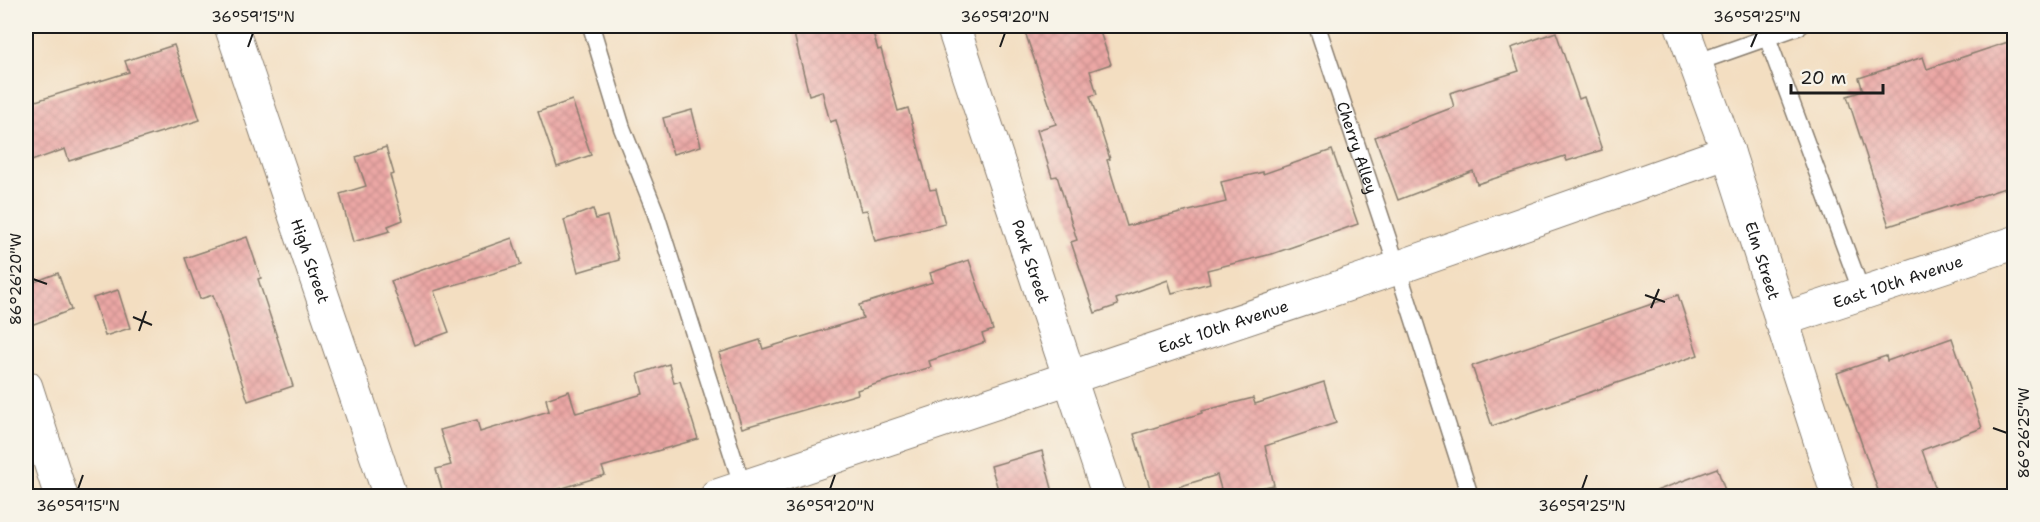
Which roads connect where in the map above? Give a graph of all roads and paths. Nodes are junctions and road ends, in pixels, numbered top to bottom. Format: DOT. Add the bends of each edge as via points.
graph roads {
  1 [pos="231,26"];
  2 [pos="591,26"];
  3 [pos="953,26"];
  4 [pos="1317,26"];
  5 [pos="1682,26"];
  6 [pos="1800,26"];
  7 [pos="1767,37"];
  8 [pos="1695,63"];
  9 [pos="1728,152"];
  10 [pos="2014,243"];
  11 [pos="1397,268"];
  12 [pos="1862,293"];
  13 [pos="1781,320"];
  14 [pos="1071,378"];
  15 [pos="26,387"];
  16 [pos="730,492"];
  17 [pos="61,496"];
  18 [pos="390,496"];
  19 [pos="1109,496"];
  20 [pos="1470,496"];
  21 [pos="1838,496"];
  1 -- 18 [label="street, High Street"];
  2 -- 16 [label="lane" via="622,128 655,212"];
  3 -- 14 [label="street, Park Street"];
  4 -- 11 [label="lane, Cherry Alley"];
  5 -- 8 [label="street, Elm Street"];
  6 -- 7 [label="lane"];
  7 -- 8 [label="lane"];
  7 -- 12 [label="lane"];
  8 -- 9 [label="street, Elm Street"];
  9 -- 11 [label="street, East 10th Avenue"];
  9 -- 13 [label="street, Elm Street"];
  10 -- 12 [label="street, East 10th Avenue"];
  11 -- 14 [label="street, East 10th Avenue"];
  11 -- 20 [label="lane, Cherry Alley"];
  12 -- 13 [label="street, East 10th Avenue"];
  13 -- 21 [label="street, Elm Street"];
  14 -- 16 [label="street, East 10th Avenue"];
  14 -- 19 [label="street, Park Street"];
  15 -- 17 [label="street"];
}
